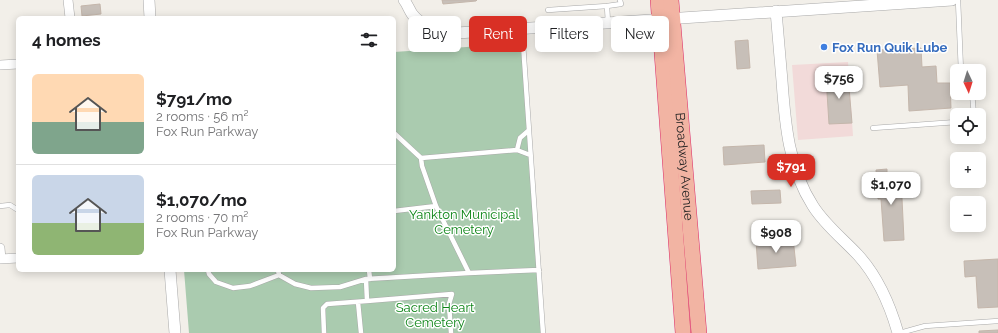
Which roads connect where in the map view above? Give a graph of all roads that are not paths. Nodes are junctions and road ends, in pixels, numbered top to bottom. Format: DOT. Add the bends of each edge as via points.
graph roads {
  1 [pos="68,0"];
  2 [pos="149,0"];
  3 [pos="404,0"];
  4 [pos="620,0"];
  5 [pos="658,0"];
  6 [pos="671,0"];
  7 [pos="952,0"];
  8 [pos="958,0"];
  9 [pos="606,6"];
  10 [pos="548,10"];
  11 [pos="776,11"];
  12 [pos="70,16"];
  13 [pos="150,16"];
  14 [pos="665,16"];
  15 [pos="667,16"];
  16 [pos="669,19"];
  17 [pos="608,23"];
  18 [pos="611,23"];
  19 [pos="527,29"];
  20 [pos="469,32"];
  21 [pos="669,48"];
  22 [pos="523,52"];
  23 [pos="668,52"];
  24 [pos="16,64"];
  25 [pos="961,64"];
  26 [pos="0,65"];
  27 [pos="950,122"];
  28 [pos="873,128"];
  29 [pos="528,131"];
  30 [pos="396,135"];
  31 [pos="517,150"];
  32 [pos="530,154"];
  33 [pos="421,158"];
  34 [pos="0,206"];
  35 [pos="436,206"];
  36 [pos="16,209"];
  37 [pos="396,211"];
  38 [pos="0,248"];
  39 [pos="16,258"];
  40 [pos="0,259"];
  41 [pos="539,270"];
  42 [pos="170,272"];
  43 [pos="208,272"];
  44 [pos="279,272"];
  45 [pos="369,272"];
  46 [pos="468,272"];
  47 [pos="368,279"];
  48 [pos="368,301"];
  49 [pos="358,302"];
  50 [pos="998,321"];
  51 [pos="174,333"];
  52 [pos="324,333"];
  53 [pos="361,333"];
  54 [pos="452,333"];
  55 [pos="543,333"];
  56 [pos="683,333"];
  57 [pos="699,333"];
  58 [pos="899,333"];
  1 -- 12 [label="street"];
  2 -- 13 [label="street"];
  3 -- 20 [label="street" via="412,14 436,30"];
  4 -- 9 [label="lane" via="621,4"];
  5 -- 14 [label="highway, Broadway Avenue"];
  6 -- 15 [label="highway, Broadway Avenue"];
  7 -- 11 [label="street"];
  8 -- 25 [label="lane"];
  9 -- 10 [label="lane"];
  9 -- 17 [label="lane"];
  11 -- 16 [label="street"];
  11 -- 58 [label="street" via="784,113 791,155 800,180 823,220 872,273 886,298"];
  17 -- 18 [label="street"];
  17 -- 19 [label="street"];
  21 -- 57 [label="highway, Broadway Avenue"];
  22 -- 29 [label="lane"];
  23 -- 56 [label="highway, Broadway Avenue"];
  24 -- 26 [label="street"];
  27 -- 28 [label="lane"];
  29 -- 31 [label="lane" via="520,138"];
  29 -- 32 [label="lane"];
  30 -- 33 [label="lane"];
  31 -- 32 [label="lane"];
  31 -- 33 [label="lane"];
  32 -- 41 [label="lane"];
  33 -- 35 [label="lane"];
  34 -- 36 [label="lane" via="10,205"];
  35 -- 37 [label="lane"];
  35 -- 46 [label="lane"];
  38 -- 40 [label="street"];
  39 -- 40 [label="street"];
  41 -- 46 [label="lane"];
  41 -- 55 [label="lane"];
  42 -- 51 [label="street"];
  43 -- 44 [label="lane" via="216,282 233,288 250,286"];
  44 -- 47 [label="lane" via="294,284 311,288 340,287"];
  45 -- 47 [label="lane"];
  46 -- 47 [label="lane"];
  47 -- 48 [label="lane"];
  48 -- 49 [label="lane"];
  48 -- 54 [label="lane" via="452,294 449,304"];
  49 -- 52 [label="lane" via="327,304 323,308"];
  49 -- 53 [label="lane"];
  50 -- 58 [label="lane" via="925,326"];
}
